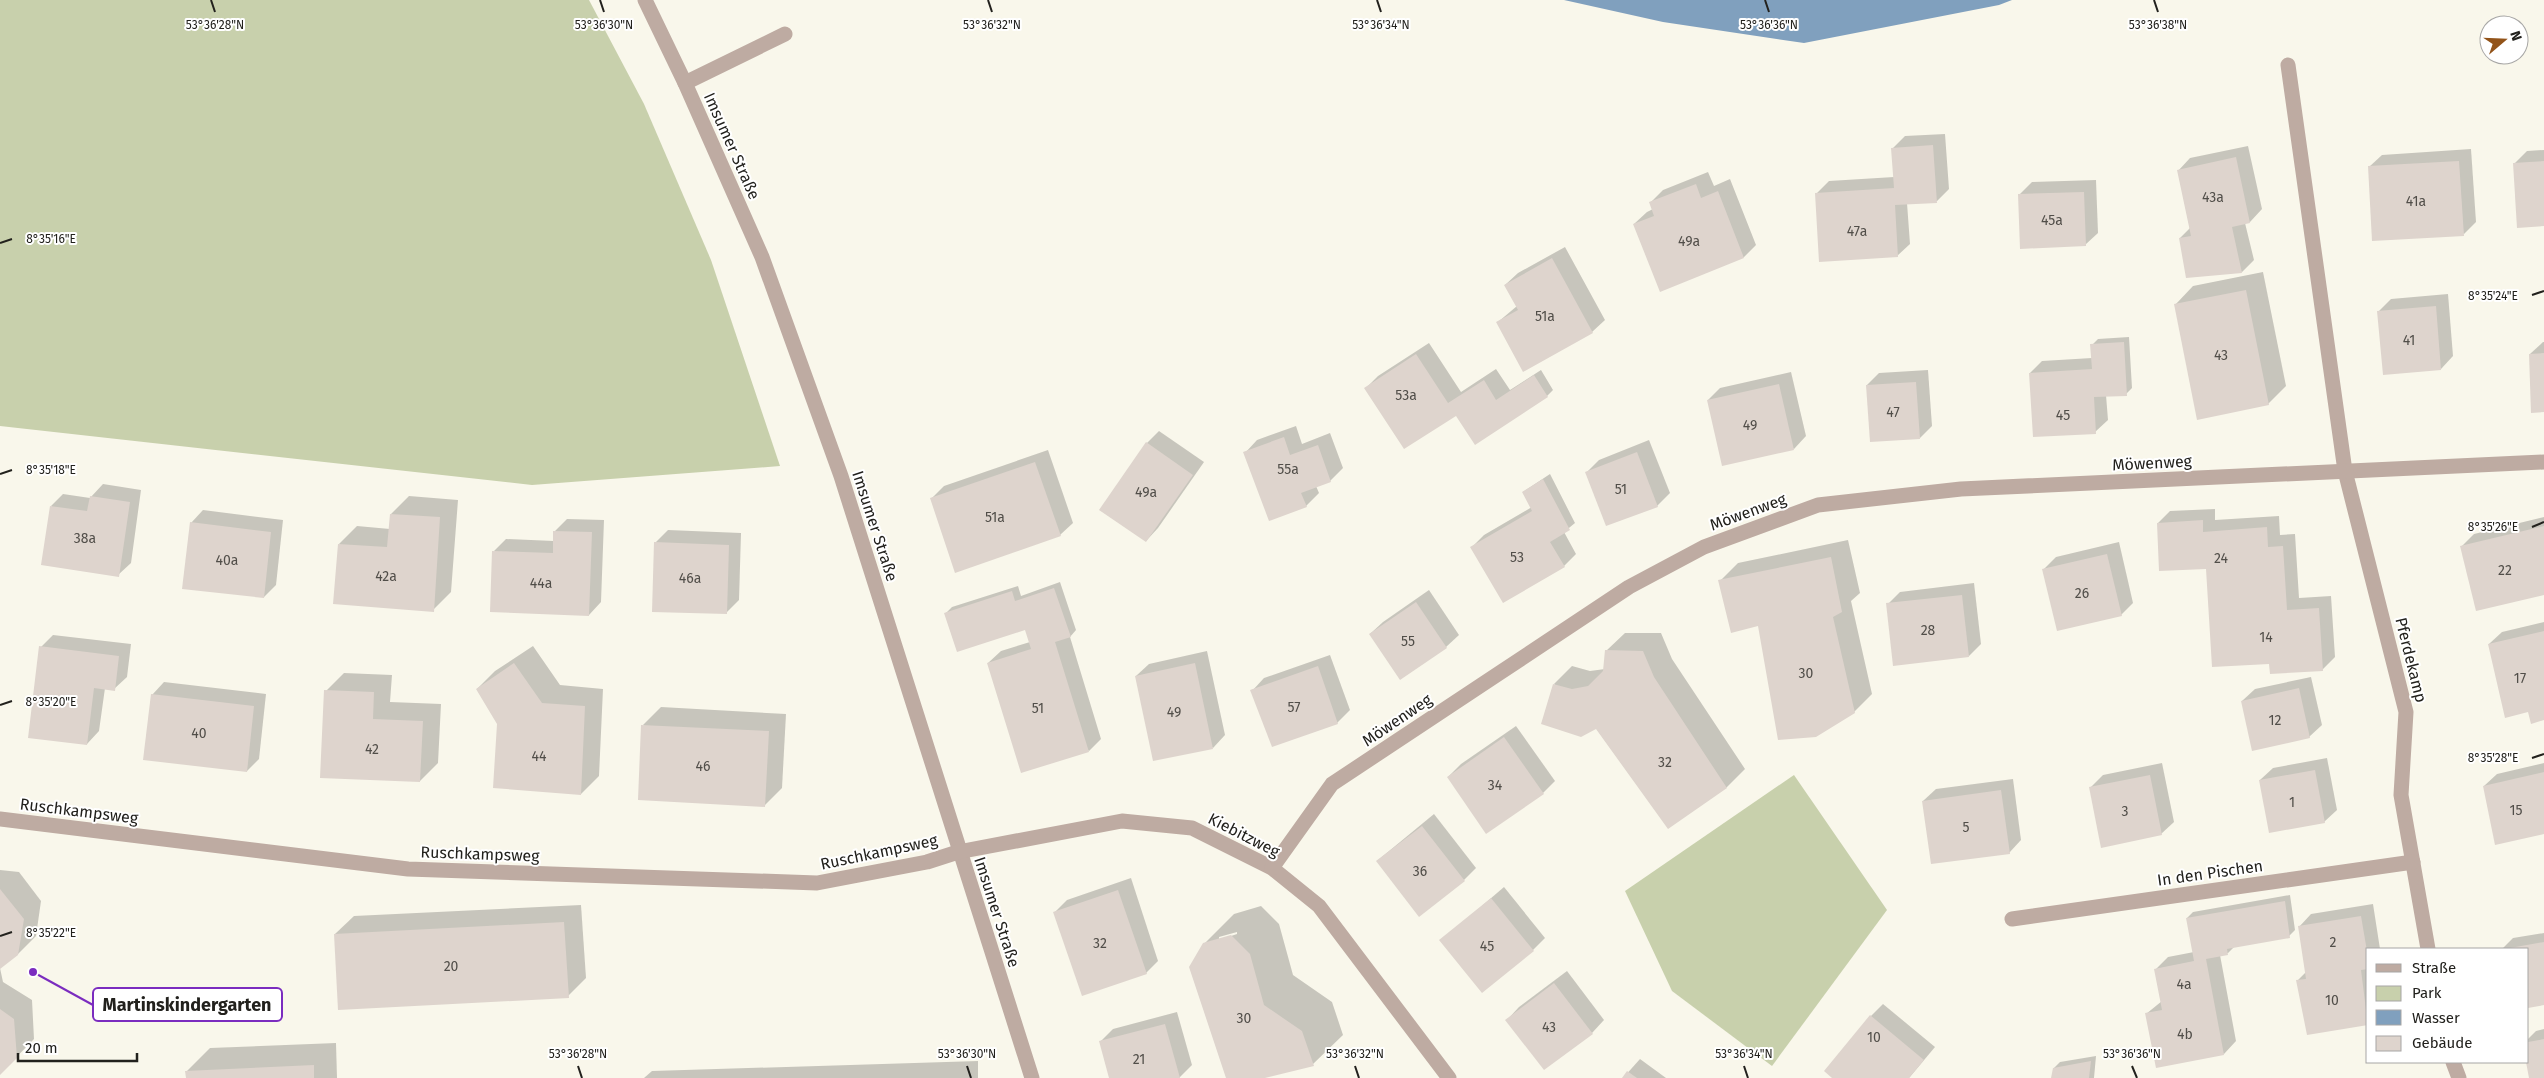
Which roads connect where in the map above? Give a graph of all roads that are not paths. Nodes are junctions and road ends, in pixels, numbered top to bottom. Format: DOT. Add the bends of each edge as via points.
graph roads {
  1 [pos="646,0"];
  2 [pos="785,34"];
  3 [pos="2288,65"];
  4 [pos="685,83"];
  5 [pos="2544,462"];
  6 [pos="2345,471"];
  7 [pos="0,819"];
  8 [pos="958,852"];
  9 [pos="2412,862"];
  10 [pos="1272,868"];
  11 [pos="2012,919"];
  12 [pos="2428,948"];
  13 [pos="2453,1063"];
  14 [pos="1032,1078"];
  15 [pos="1449,1078"];
  16 [pos="2458,1078"];
  1 -- 4 [label="street, Imsumer Straße"];
  2 -- 4 [label="street"];
  3 -- 6 [label="street"];
  4 -- 8 [label="street, Imsumer Straße" via="762,257 841,476"];
  5 -- 6 [label="street, Möwenweg"];
  6 -- 9 [label="street, Pferdekamp" via="2406,712 2400,795"];
  6 -- 10 [label="street, Möwenweg" via="1952,490 1818,506 1713,543 1629,587 1332,784"];
  7 -- 8 [label="street, Ruschkampsweg" via="408,869 598,876 817,883 927,862"];
  8 -- 10 [label="street, Kiebitzweg" via="1122,821 1192,828"];
  8 -- 14 [label="street, Imsumer Straße"];
  9 -- 11 [label="street, In den Pischen"];
  9 -- 12 [label="street, Pferdekamp"];
  10 -- 15 [label="street, Kiebitzweg" via="1319,906"];
  13 -- 16 [label="street"];
}
